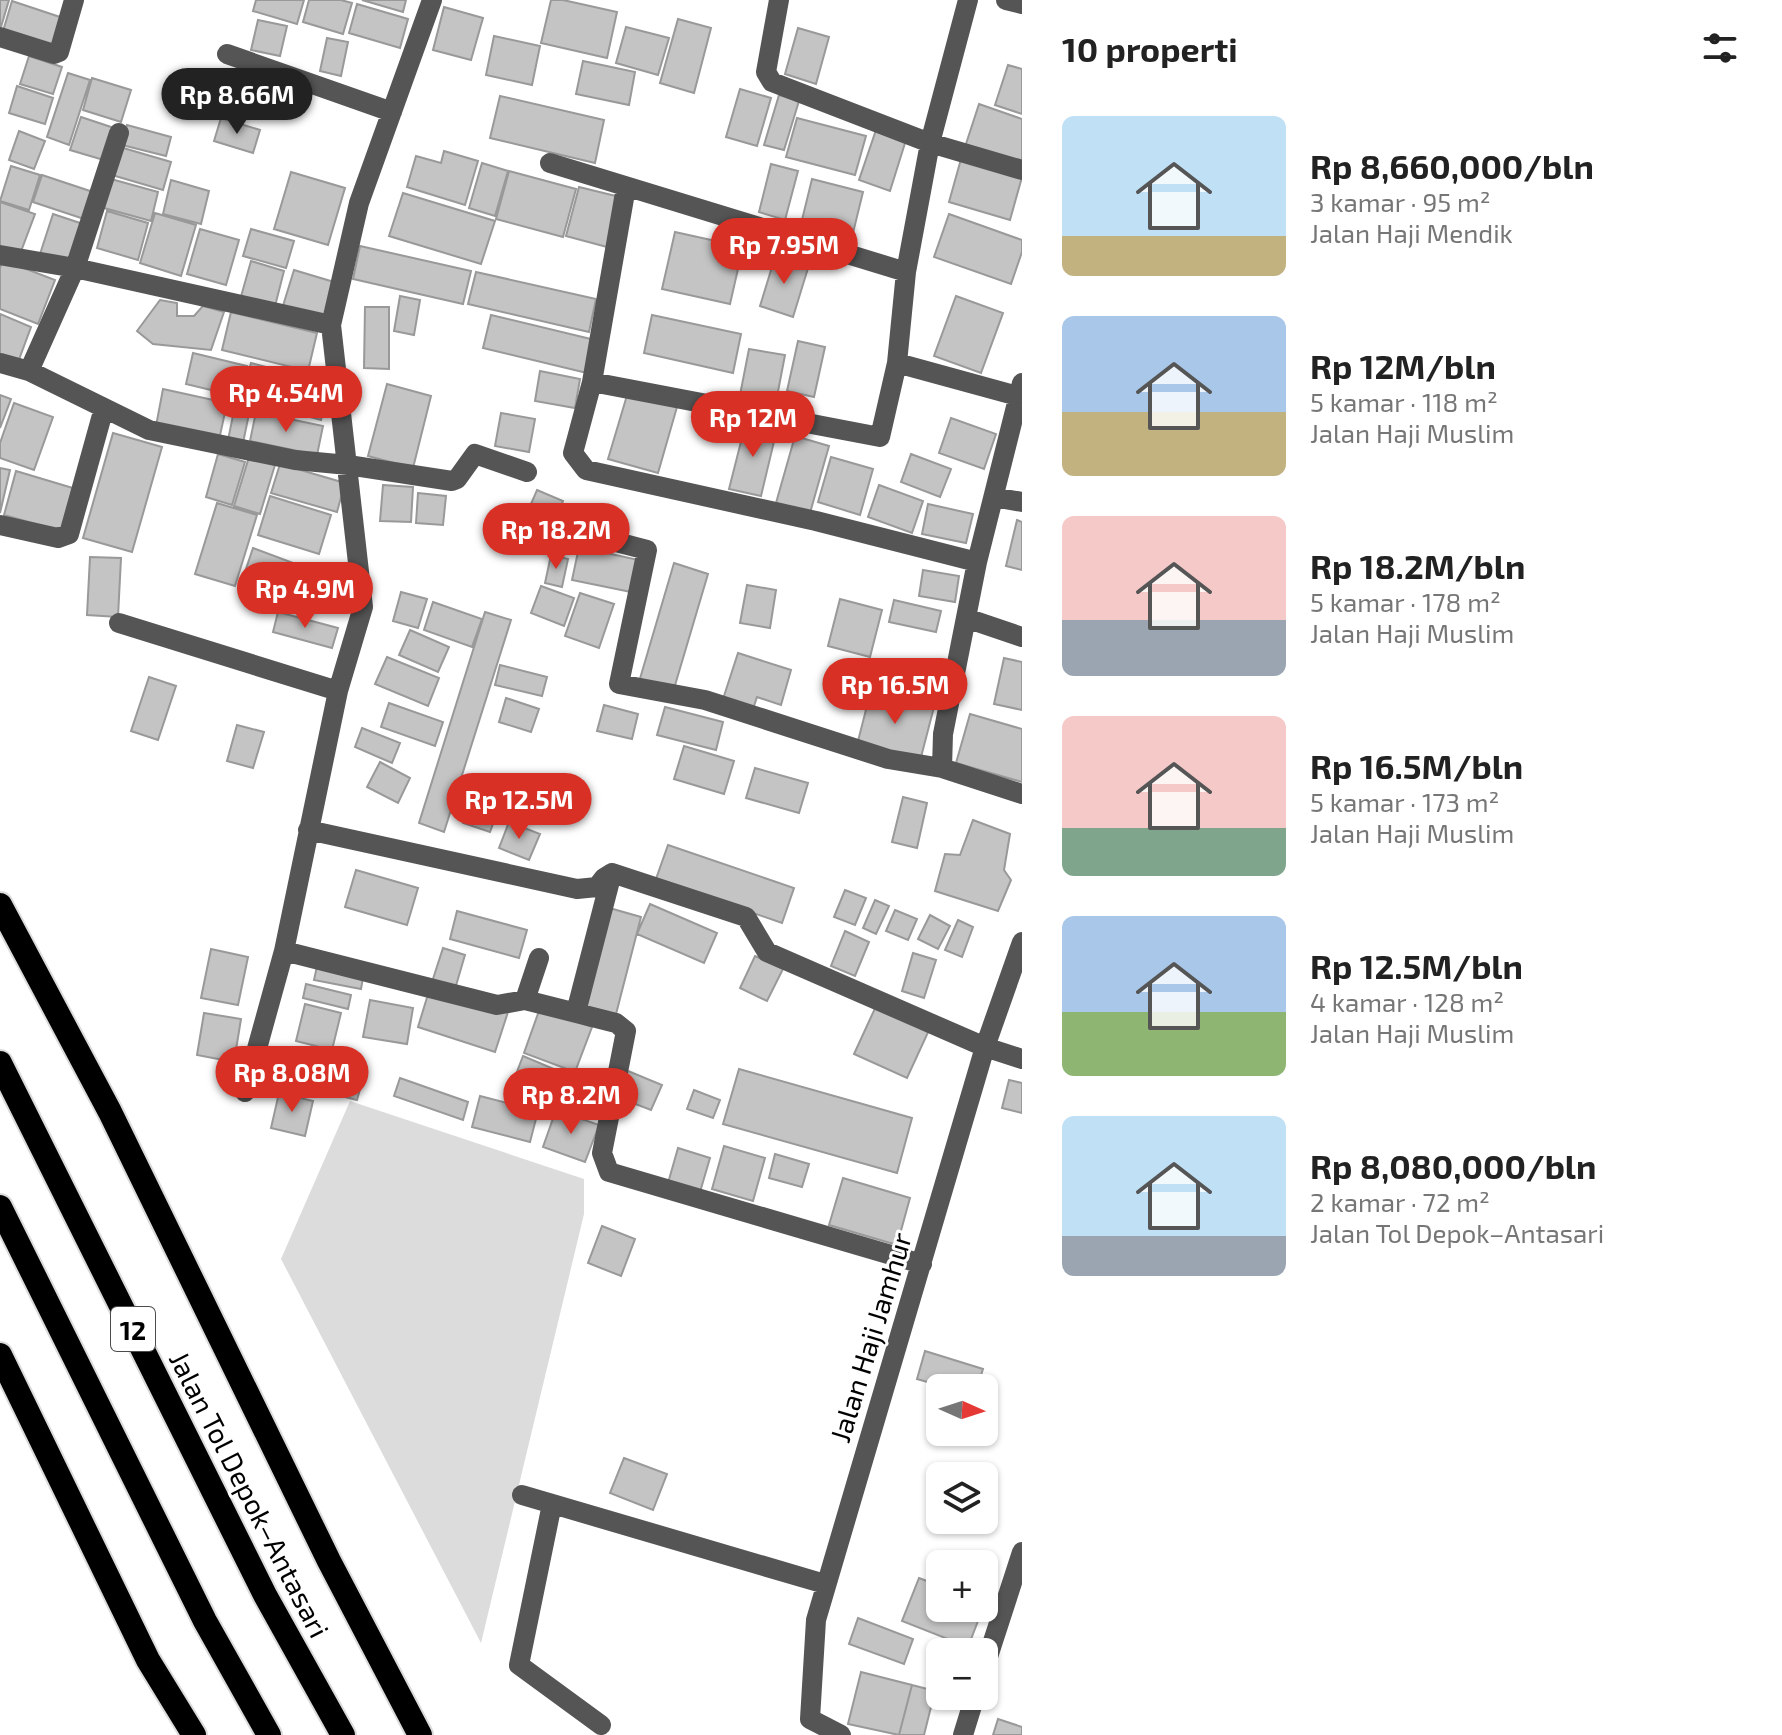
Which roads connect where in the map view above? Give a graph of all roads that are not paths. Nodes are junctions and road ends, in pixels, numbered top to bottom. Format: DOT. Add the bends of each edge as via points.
graph roads {
  1 [pos="74,0"];
  2 [pos="432,0"];
  3 [pos="779,0"];
  4 [pos="968,0"];
  5 [pos="1006,0"];
  6 [pos="1022,4"];
  7 [pos="0,37"];
  8 [pos="227,54"];
  9 [pos="392,112"];
  10 [pos="119,133"];
  11 [pos="930,143"];
  12 [pos="550,163"];
  13 [pos="1022,170"];
  14 [pos="626,187"];
  15 [pos="0,255"];
  16 [pos="75,268"];
  17 [pos="906,272"];
  18 [pos="331,325"];
  19 [pos="0,363"];
  20 [pos="897,363"];
  21 [pos="29,371"];
  22 [pos="592,382"];
  23 [pos="1020,390"];
  24 [pos="104,408"];
  25 [pos="348,465"];
  26 [pos="527,472"];
  27 [pos="994,497"];
  28 [pos="1022,502"];
  29 [pos="0,525"];
  30 [pos="601,538"];
  31 [pos="977,562"];
  32 [pos="966,618"];
  33 [pos="119,623"];
  34 [pos="1022,637"];
  35 [pos="338,691"];
  36 [pos="942,768"];
  37 [pos="1022,794"];
  38 [pos="308,830"];
  39 [pos="612,873"];
  40 [pos="0,905"];
  41 [pos="1022,942"];
  42 [pos="284,951"];
  43 [pos="539,958"];
  44 [pos="525,1000"];
  45 [pos="576,1012"];
  46 [pos="985,1047"];
  47 [pos="1022,1059"];
  48 [pos="0,1063"];
  49 [pos="245,1092"];
  50 [pos="0,1207"];
  51 [pos="922,1264"];
  52 [pos="0,1355"];
  53 [pos="522,1495"];
  54 [pos="552,1504"];
  55 [pos="1020,1565"];
  56 [pos="825,1584"];
  57 [pos="995,1638"];
  58 [pos="971,1710"];
  59 [pos="601,1725"];
  60 [pos="194,1735"];
  61 [pos="269,1735"];
  62 [pos="343,1735"];
  63 [pos="420,1735"];
  64 [pos="841,1735"];
  65 [pos="963,1735"];
  1 -- 7 [label="street" via="59,52"];
  2 -- 9 [label="street"];
  3 -- 11 [label="street" via="768,78"];
  4 -- 11 [label="street"];
  5 -- 6 [label="street"];
  8 -- 9 [label="street"];
  9 -- 18 [label="street" via="359,203"];
  10 -- 16 [label="street"];
  11 -- 13 [label="street"];
  11 -- 17 [label="street"];
  12 -- 14 [label="street"];
  14 -- 17 [label="street"];
  14 -- 22 [label="street"];
  15 -- 16 [label="street"];
  16 -- 18 [label="street"];
  16 -- 21 [label="street"];
  17 -- 20 [label="street"];
  18 -- 25 [label="street"];
  19 -- 21 [label="street"];
  20 -- 22 [label="street" via="880,437"];
  20 -- 23 [label="street"];
  21 -- 24 [label="street"];
  22 -- 31 [label="street" via="573,453 586,470"];
  23 -- 27 [label="street"];
  24 -- 25 [label="street" via="149,430 295,460"];
  24 -- 29 [label="street" via="69,534 58,538"];
  25 -- 26 [label="street" via="452,481 475,454"];
  25 -- 35 [label="street" via="363,607"];
  27 -- 28 [label="street"];
  27 -- 31 [label="street"];
  30 -- 36 [label="street" via="647,550 619,684 705,700 888,759"];
  31 -- 32 [label="street"];
  32 -- 34 [label="street"];
  32 -- 36 [label="street" via="943,734"];
  33 -- 35 [label="street"];
  35 -- 38 [label="street"];
  36 -- 37 [label="street"];
  38 -- 39 [label="street" via="577,889 597,887"];
  38 -- 42 [label="street"];
  39 -- 45 [label="street"];
  39 -- 46 [label="street" via="746,917 767,952"];
  40 -- 63 [label="highway" via="110,1112"];
  41 -- 46 [label="street, Jalan Haji Jamhur"];
  42 -- 44 [label="street" via="497,1005"];
  42 -- 49 [label="street"];
  43 -- 44 [label="street"];
  44 -- 45 [label="street"];
  45 -- 51 [label="street" via="626,1031 602,1153 609,1172"];
  46 -- 47 [label="street"];
  46 -- 51 [label="street, Jalan Haji Jamhur"];
  48 -- 62 [label="highway, Jalan Tol Depok–Antasari / 12" via="265,1595"];
  50 -- 61 [label="highway, 12" via="205,1621"];
  51 -- 56 [label="street, Jalan Haji Jamhur"];
  52 -- 60 [label="highway" via="148,1660"];
  53 -- 54 [label="street"];
  54 -- 56 [label="street"];
  54 -- 59 [label="street" via="519,1665"];
  55 -- 57 [label="street"];
  56 -- 64 [label="street, Jalan Haji Jamhur" via="816,1620 810,1719"];
  58 -- 65 [label="street"];
}
